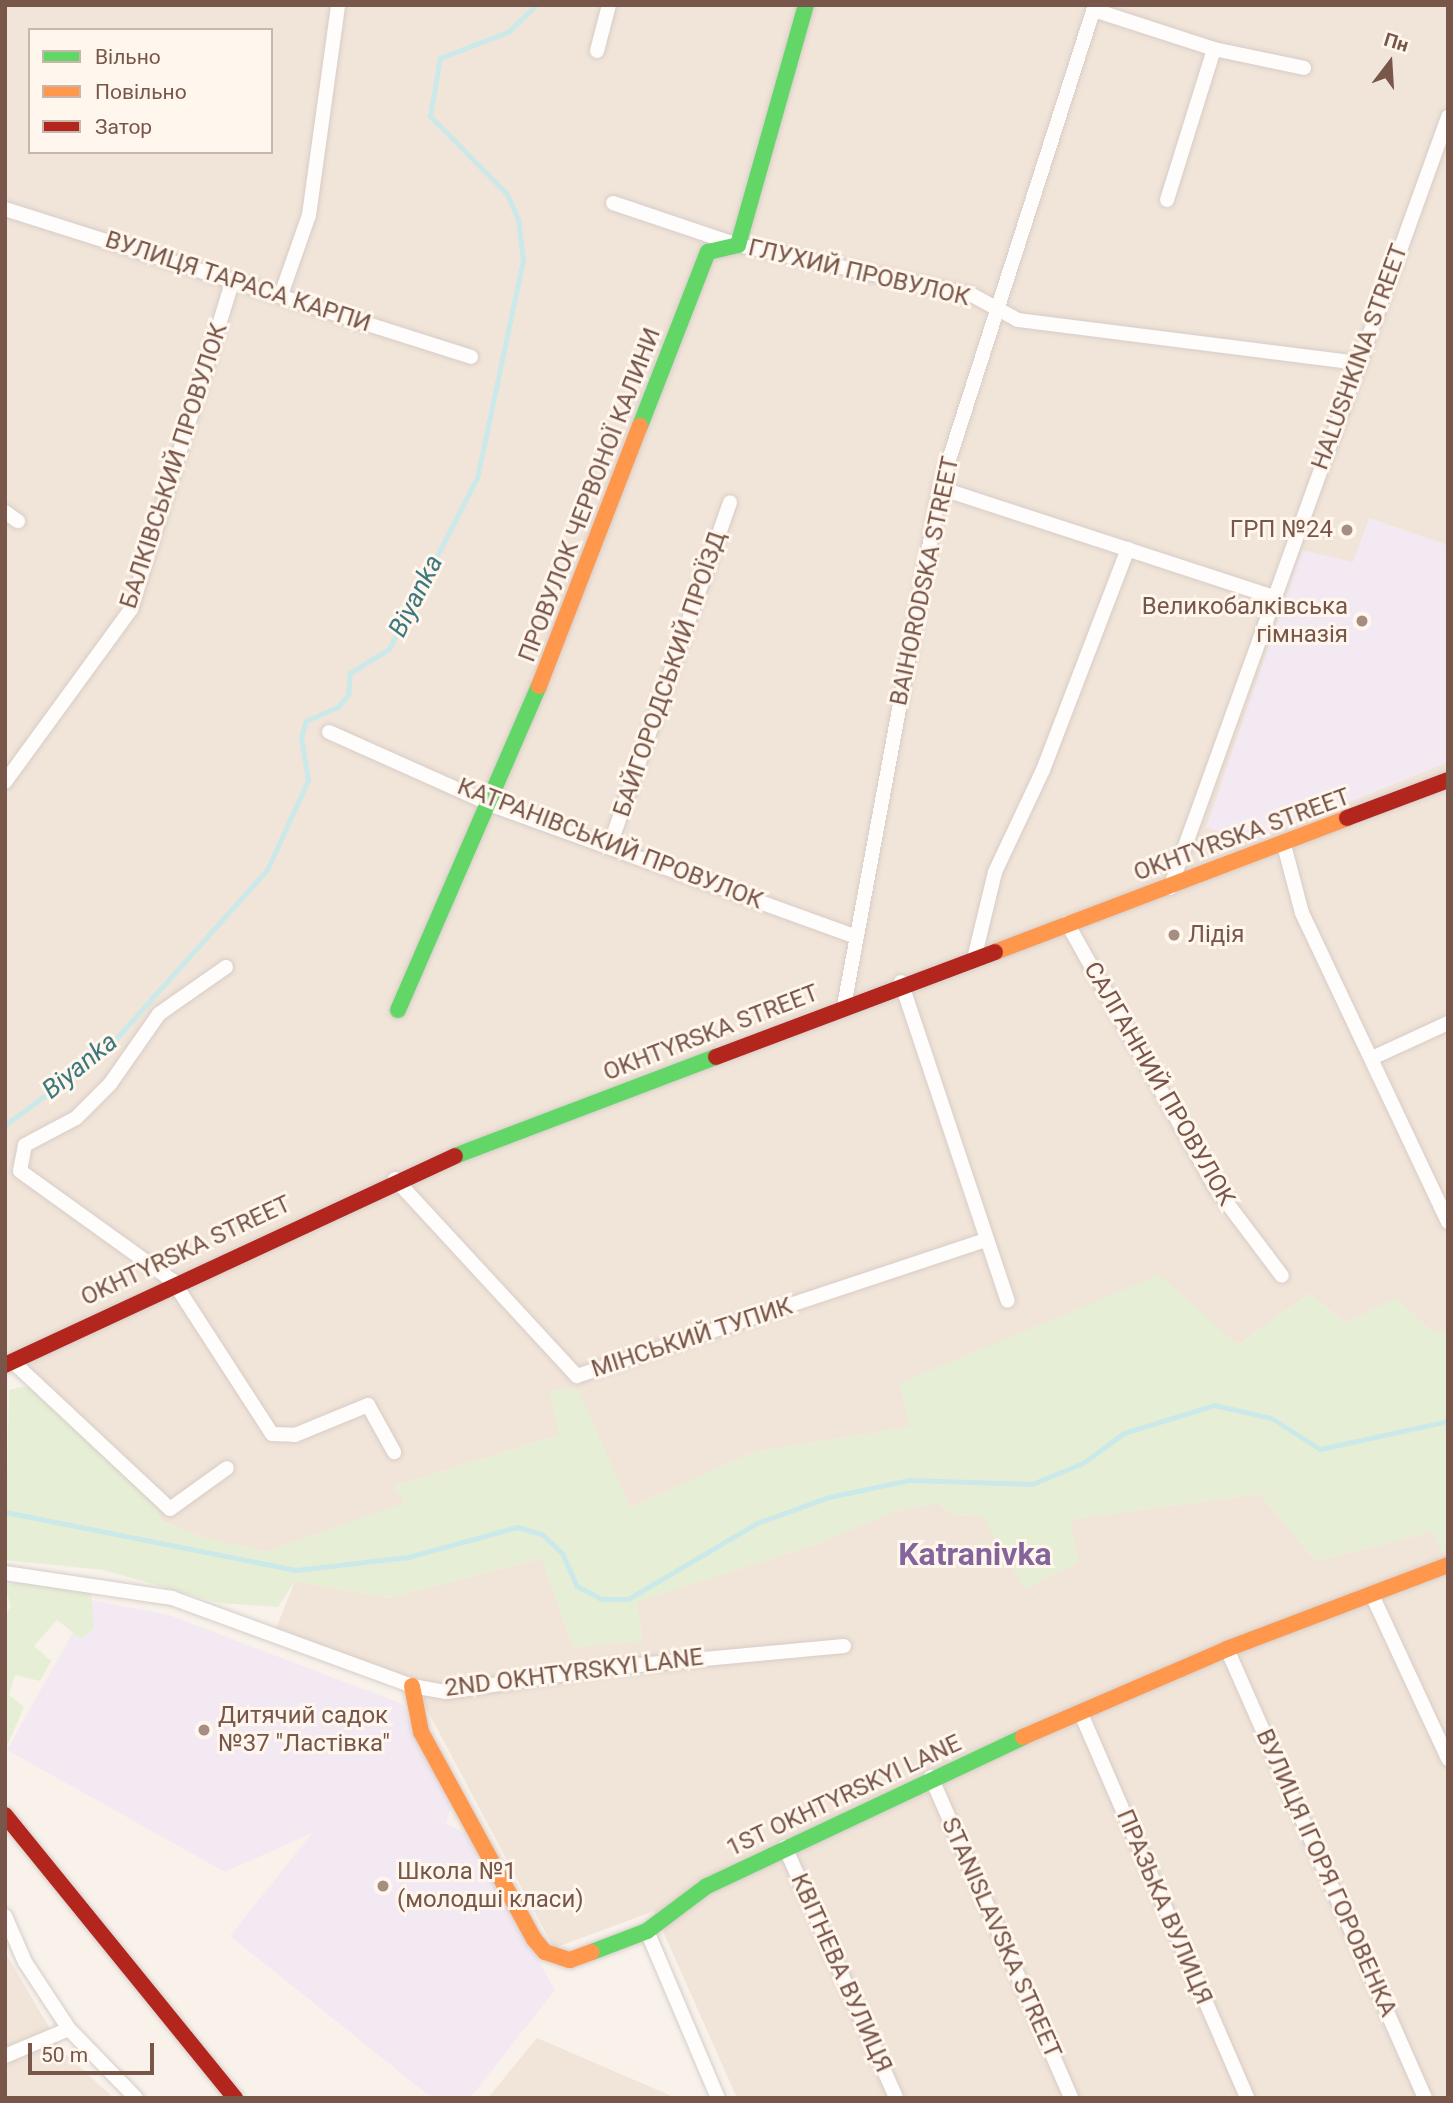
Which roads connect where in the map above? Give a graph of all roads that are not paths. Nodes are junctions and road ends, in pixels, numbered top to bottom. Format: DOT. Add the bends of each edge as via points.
graph roads {
  1 [pos="338,5"];
  2 [pos="609,5"];
  3 [pos="806,5"];
  4 [pos="1094,8"];
  5 [pos="1214,49"];
  6 [pos="597,51"];
  7 [pos="1304,68"];
  8 [pos="1448,117"];
  9 [pos="1167,200"];
  10 [pos="613,203"];
  11 [pos="5,209"];
  12 [pos="738,245"];
  13 [pos="233,279"];
  14 [pos="281,295"];
  15 [pos="997,309"];
  16 [pos="471,357"];
  17 [pos="1357,363"];
  18 [pos="940,488"];
  19 [pos="730,502"];
  20 [pos="5,512"];
  21 [pos="18,521"];
  22 [pos="1128,548"];
  23 [pos="1274,597"];
  24 [pos="329,732"];
  25 [pos="1448,780"];
  26 [pos="5,782"];
  27 [pos="492,805"];
  28 [pos="610,845"];
  29 [pos="1284,845"];
  30 [pos="1170,888"];
  31 [pos="1067,923"];
  32 [pos="853,936"];
  33 [pos="974,959"];
  34 [pos="226,967"];
  35 [pos="901,982"];
  36 [pos="844,1006"];
  37 [pos="398,1010"];
  38 [pos="1448,1023"];
  39 [pos="1371,1058"];
  40 [pos="395,1179"];
  41 [pos="1447,1222"];
  42 [pos="983,1241"];
  43 [pos="1282,1276"];
  44 [pos="173,1281"];
  45 [pos="1008,1301"];
  46 [pos="9,1363"];
  47 [pos="394,1452"];
  48 [pos="227,1468"];
  49 [pos="1448,1565"];
  50 [pos="5,1573"];
  51 [pos="1372,1595"];
  52 [pos="844,1646"];
  53 [pos="1227,1649"];
  54 [pos="412,1686"];
  55 [pos="1082,1716"];
  56 [pos="1448,1759"];
  57 [pos="931,1777"];
  58 [pos="5,1815"];
  59 [pos="785,1847"];
  60 [pos="5,1916"];
  61 [pos="646,1931"];
  62 [pos="69,2029"];
  63 [pos="5,2056"];
  64 [pos="136,2098"];
  65 [pos="235,2098"];
  66 [pos="718,2098"];
  67 [pos="896,2098"];
  68 [pos="1071,2098"];
  69 [pos="1247,2098"];
  70 [pos="1425,2098"];
  1 -- 14 [label="street" via="309,215"];
  2 -- 6 [label="street"];
  3 -- 12 [label="street"];
  4 -- 5 [label="street"];
  4 -- 15 [label="street, BAIHORODSKA STREET"];
  5 -- 7 [label="street"];
  5 -- 9 [label="street"];
  8 -- 17 [label="street, HALUSHKINA STREET"];
  10 -- 12 [label="street, ГЛУХИЙ ПРОВУЛОК"];
  11 -- 13 [label="street, ВУЛИЦЯ ТАРАСА КАРПИ"];
  12 -- 15 [label="street, ГЛУХИЙ ПРОВУЛОК" via="972,295"];
  12 -- 27 [label="street, ПРОВУЛОК ЧЕРВОНОЇ КАЛИНИ" via="708,252"];
  13 -- 14 [label="street, ВУЛИЦЯ ТАРАСА КАРПИ"];
  13 -- 26 [label="street, БАЛКІВСЬКИЙ ПРОВУЛОК" via="131,609"];
  14 -- 16 [label="street, ВУЛИЦЯ ТАРАСА КАРПИ"];
  15 -- 17 [label="street, ГЛУХИЙ ПРОВУЛОК" via="1018,320"];
  15 -- 18 [label="street, BAIHORODSKA STREET"];
  17 -- 23 [label="street, HALUSHKINA STREET"];
  18 -- 22 [label="street"];
  18 -- 32 [label="street, BAIHORODSKA STREET"];
  19 -- 28 [label="street, БАЙГОРОДСЬКИЙ ПРОЇЗД"];
  20 -- 21 [label="street"];
  22 -- 23 [label="street"];
  22 -- 33 [label="street" via="1044,771 995,872"];
  23 -- 30 [label="street, HALUSHKINA STREET"];
  24 -- 27 [label="street, КАТРАНІВСЬКИЙ ПРОВУЛОК"];
  25 -- 29 [label="street, OKHTYRSKA STREET"];
  27 -- 28 [label="street, КАТРАНІВСЬКИЙ ПРОВУЛОК"];
  27 -- 37 [label="street, ПРОВУЛОК ЧЕРВОНОЇ КАЛИНИ"];
  28 -- 32 [label="street, КАТРАНІВСЬКИЙ ПРОВУЛОК"];
  29 -- 30 [label="street, OKHTYRSKA STREET"];
  29 -- 39 [label="street" via="1302,913"];
  30 -- 31 [label="street, OKHTYRSKA STREET"];
  31 -- 33 [label="street, OKHTYRSKA STREET"];
  31 -- 43 [label="street, САЛГАННИЙ ПРОВУЛОК" via="1215,1187"];
  32 -- 36 [label="street, BAIHORODSKA STREET"];
  33 -- 35 [label="street, OKHTYRSKA STREET"];
  34 -- 44 [label="street" via="159,1014 110,1084 76,1118 24,1146 20,1171"];
  35 -- 36 [label="street, OKHTYRSKA STREET"];
  35 -- 42 [label="street"];
  36 -- 40 [label="street, OKHTYRSKA STREET"];
  38 -- 39 [label="street"];
  39 -- 41 [label="street"];
  40 -- 42 [label="street, МІНСЬКИЙ ТУПИК" via="577,1376"];
  40 -- 44 [label="street, OKHTYRSKA STREET"];
  42 -- 45 [label="street"];
  44 -- 46 [label="street, OKHTYRSKA STREET"];
  44 -- 47 [label="street" via="272,1434 295,1436 368,1405"];
  46 -- 48 [label="street" via="170,1509"];
  49 -- 51 [label="street, 1ST OKHTYRSKYI LANE"];
  50 -- 54 [label="street, 2ND OKHTYRSKYI LANE" via="172,1598"];
  51 -- 53 [label="street, 1ST OKHTYRSKYI LANE"];
  51 -- 56 [label="street"];
  52 -- 54 [label="street, 2ND OKHTYRSKYI LANE" via="607,1668 446,1692"];
  53 -- 55 [label="street, 1ST OKHTYRSKYI LANE"];
  53 -- 70 [label="street, ВУЛИЦЯ ІГОРЯ ГОРОВЕНКА"];
  54 -- 61 [label="street, 1ST OKHTYRSKYI LANE" via="421,1732 545,1952 570,1960"];
  55 -- 57 [label="street, 1ST OKHTYRSKYI LANE"];
  55 -- 69 [label="street, ПРАЗЬКА ВУЛИЦЯ"];
  57 -- 59 [label="street, 1ST OKHTYRSKYI LANE"];
  57 -- 68 [label="street, STANISLAVSKA STREET"];
  58 -- 65 [label="street"];
  59 -- 61 [label="street, 1ST OKHTYRSKYI LANE" via="708,1886"];
  59 -- 67 [label="street, КВІТНЕВА ВУЛИЦЯ"];
  60 -- 62 [label="street" via="25,1962"];
  61 -- 66 [label="street"];
  62 -- 63 [label="street"];
  62 -- 64 [label="street"];
}
